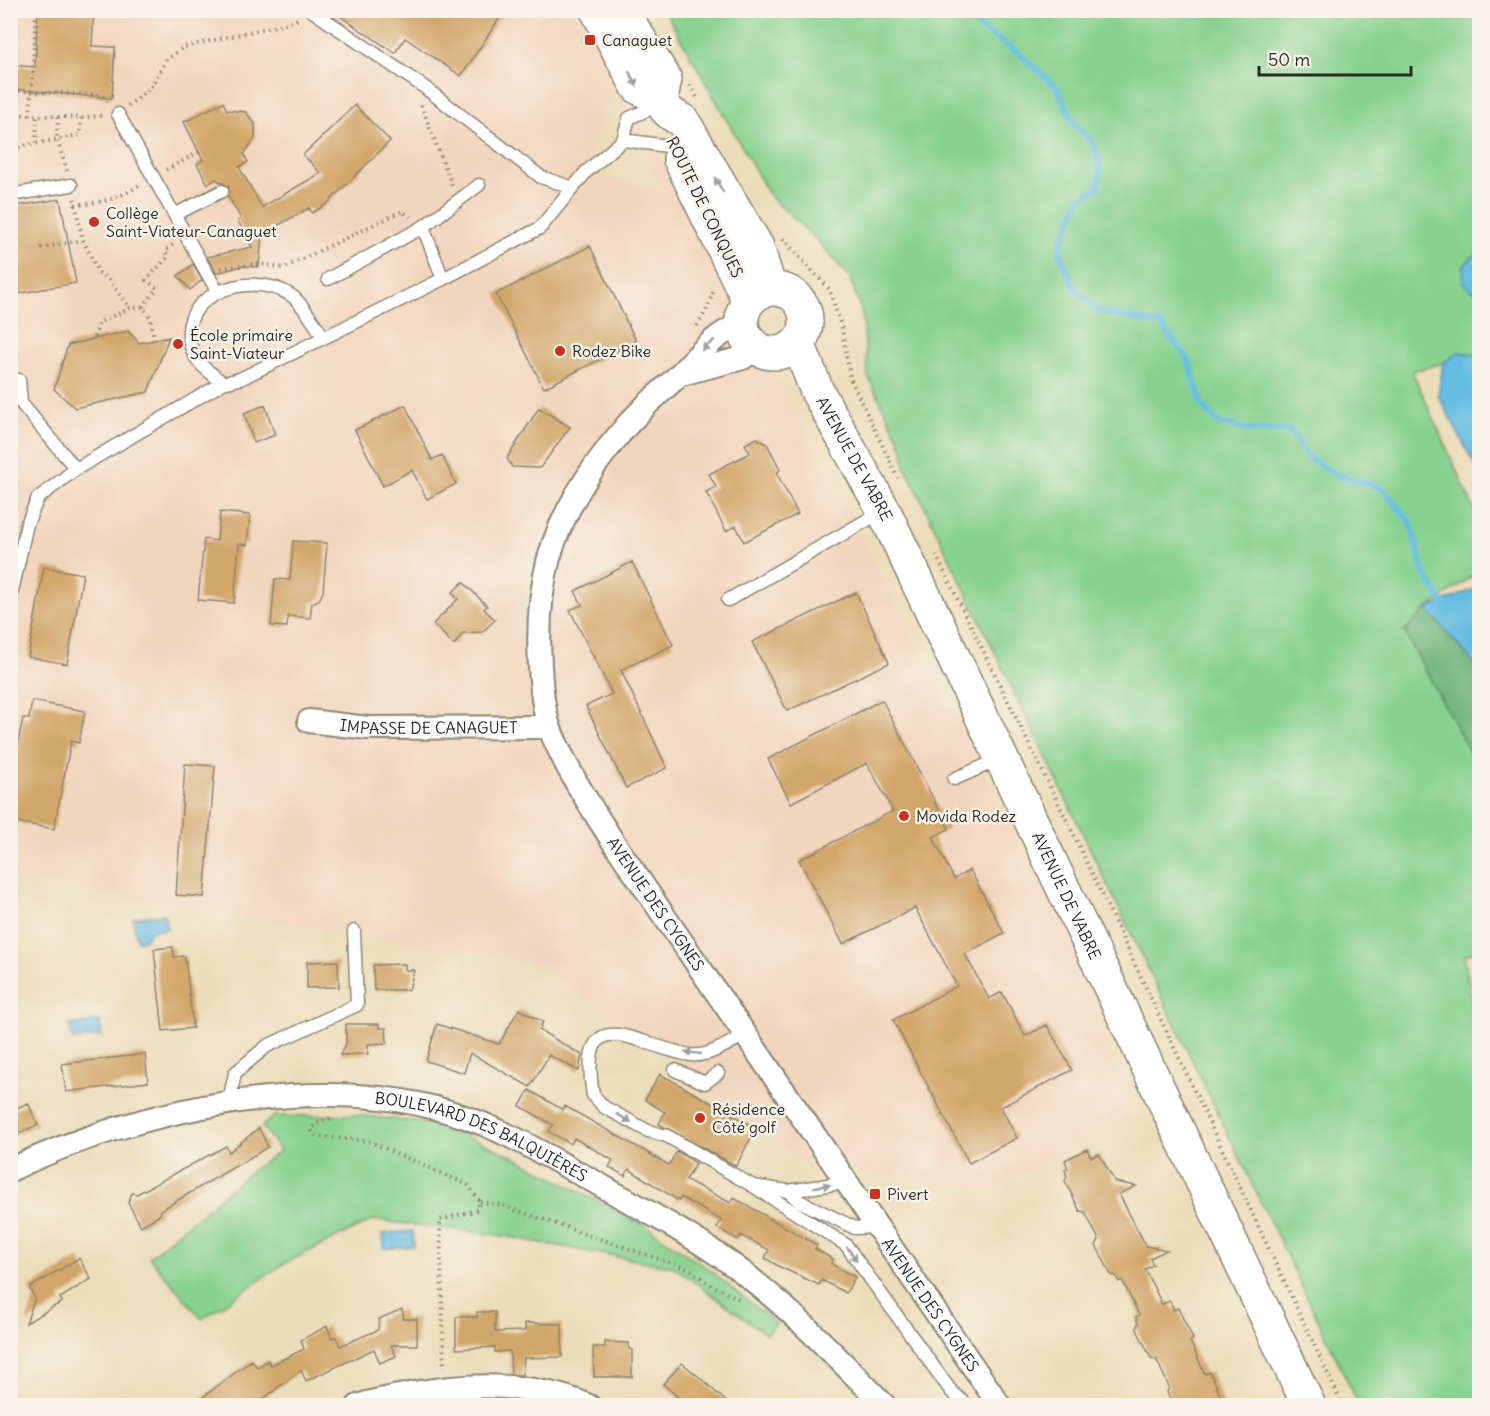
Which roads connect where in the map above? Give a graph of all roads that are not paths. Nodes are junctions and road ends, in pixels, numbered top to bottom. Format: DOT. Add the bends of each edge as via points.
graph roads {
  1 [pos="597,10"];
  2 [pos="621,10"];
  3 [pos="306,14"];
  4 [pos="664,105"];
  5 [pos="118,114"];
  6 [pos="623,140"];
  7 [pos="675,147"];
  8 [pos="71,185"];
  9 [pos="479,185"];
  10 [pos="573,188"];
  11 [pos="222,191"];
  12 [pos="10,195"];
  13 [pos="176,214"];
  14 [pos="423,226"];
  15 [pos="328,279"];
  16 [pos="443,279"];
  17 [pos="217,291"];
  18 [pos="765,327"];
  19 [pos="323,336"];
  20 [pos="681,374"];
  21 [pos="20,380"];
  22 [pos="223,383"];
  23 [pos="76,470"];
  24 [pos="884,511"];
  25 [pos="10,600"];
  26 [pos="728,600"];
  27 [pos="309,721"];
  28 [pos="549,726"];
  29 [pos="1001,759"];
  30 [pos="954,779"];
  31 [pos="354,931"];
  32 [pos="746,1034"];
  33 [pos="675,1070"];
  34 [pos="718,1072"];
  35 [pos="229,1102"];
  36 [pos="10,1170"];
  37 [pos="847,1182"];
  38 [pos="753,1186"];
  39 [pos="788,1191"];
  40 [pos="878,1227"];
  41 [pos="358,1406"];
  42 [pos="590,1406"];
  43 [pos="885,1406"];
  44 [pos="968,1406"];
  45 [pos="1000,1406"];
  46 [pos="1309,1406"];
  1 -- 4 [label="main road, ROUTE DE CONQUES, one-way" via="638,87"];
  2 -- 4 [label="main road, ROUTE DE CONQUES" via="665,79"];
  3 -- 10 [label="lane" via="424,87 541,177"];
  4 -- 6 [label="lane" via="629,118"];
  4 -- 7 [label="main road, ROUTE DE CONQUES" via="665,123"];
  18 -- 4 [label="main road, ROUTE DE CONQUES, one-way" via="757,247 683,122"];
  5 -- 13 [label="lane"];
  6 -- 7 [label="lane"];
  6 -- 10 [label="lane"];
  7 -- 18 [label="main road, ROUTE DE CONQUES"];
  8 -- 12 [label="lane"];
  9 -- 14 [label="lane"];
  10 -- 16 [label="lane" via="540,228"];
  11 -- 13 [label="lane"];
  13 -- 17 [label="lane"];
  14 -- 15 [label="lane"];
  14 -- 16 [label="lane"];
  16 -- 19 [label="lane"];
  17 -- 19 [label="lane" via="249,284 278,289 294,297"];
  17 -- 22 [label="lane" via="194,313 189,332 196,359"];
  18 -- 20 [label="street, AVENUE DES CYGNES" via="743,358"];
  18 -- 20 [label="street, AVENUE DES CYGNES, one-way" via="730,328 701,351"];
  18 -- 24 [label="main road, AVENUE DE VABRE" via="817,391"];
  19 -- 22 [label="lane" via="240,379"];
  20 -- 28 [label="street, AVENUE DES CYGNES" via="645,405 611,444 566,514 549,558 538,636"];
  21 -- 23 [label="lane" via="21,403"];
  22 -- 23 [label="lane"];
  23 -- 25 [label="lane" via="38,498 27,524"];
  24 -- 26 [label="lane"];
  24 -- 29 [label="main road, AVENUE DE VABRE"];
  27 -- 28 [label="street, IMPASSE DE CANAGUET" via="368,728"];
  28 -- 32 [label="street, AVENUE DES CYGNES" via="572,777 606,831"];
  29 -- 30 [label="lane"];
  29 -- 46 [label="main road, AVENUE DE VABRE"];
  31 -- 35 [label="lane" via="357,1005 267,1046 235,1072"];
  32 -- 37 [label="street, AVENUE DES CYGNES"];
  32 -- 38 [label="lane, one-way" via="707,1054 690,1055 623,1034 610,1035 600,1040 590,1054 590,1074 593,1095 604,1107 648,1131 667,1136"];
  33 -- 34 [label="lane" via="705,1083"];
  35 -- 36 [label="street, BOULEVARD DES BALQUIÈRES" via="140,1120 69,1143"];
  35 -- 43 [label="street, BOULEVARD DES BALQUIÈRES" via="382,1099 464,1117 507,1135 689,1234 739,1269"];
  39 -- 37 [label="lane, one-way"];
  37 -- 40 [label="street, AVENUE DES CYGNES"];
  38 -- 39 [label="lane"];
  38 -- 44 [label="lane, one-way" via="846,1245 951,1390"];
  39 -- 40 [label="lane" via="799,1201 855,1228"];
  40 -- 45 [label="street, AVENUE DES CYGNES"];
  41 -- 42 [label="street" via="444,1387 515,1387 575,1399"];
}
